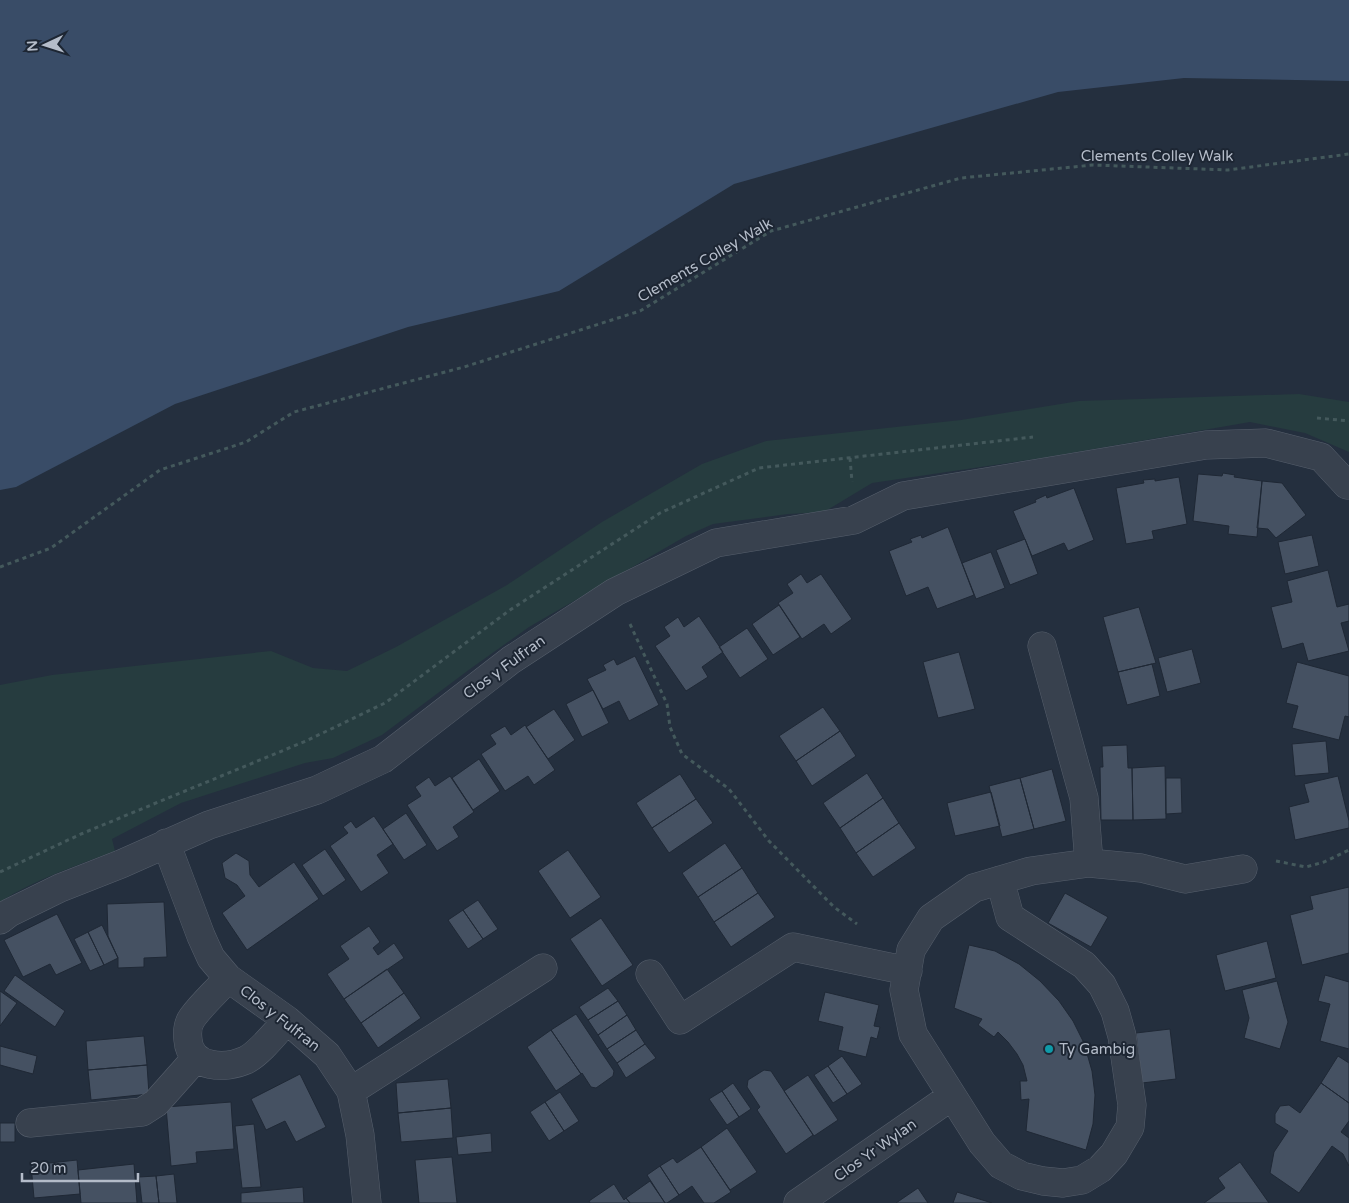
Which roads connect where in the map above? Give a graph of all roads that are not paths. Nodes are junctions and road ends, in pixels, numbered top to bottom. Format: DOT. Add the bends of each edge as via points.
graph roads {
  1 [pos="1347,485"];
  2 [pos="1042,646"];
  3 [pos="166,843"];
  4 [pos="1089,862"];
  5 [pos="1243,869"];
  6 [pos="1000,880"];
  7 [pos="0,920"];
  8 [pos="542,968"];
  9 [pos="908,971"];
  10 [pos="650,974"];
  11 [pos="228,978"];
  12 [pos="287,1020"];
  13 [pos="196,1058"];
  14 [pos="351,1091"];
  15 [pos="952,1096"];
  16 [pos="30,1123"];
  17 [pos="367,1203"];
  18 [pos="798,1203"];
  1 -- 3 [label="street, Clos y Fulfran" via="1321,457 1266,443 1206,445 903,496 854,520 716,543 615,592 510,660 384,759 317,790 208,825"];
  2 -- 4 [label="street" via="1084,798"];
  3 -- 7 [label="street, Clos y Fulfran" via="60,888"];
  3 -- 11 [label="street, Clos y Fulfran" via="211,958"];
  4 -- 5 [label="street" via="1141,868 1185,879"];
  4 -- 6 [label="street"];
  6 -- 9 [label="street" via="974,888 931,918 911,950"];
  6 -- 15 [label="street" via="1010,917 1084,965 1102,985 1115,1010 1122,1036 1132,1105 1130,1128 1114,1154 1100,1169 1082,1180 1063,1183 1043,1181 1022,1176 1001,1165 982,1143"];
  8 -- 14 [label="street"];
  9 -- 10 [label="street" via="794,947 680,1020"];
  9 -- 15 [label="street" via="904,990 913,1034"];
  11 -- 12 [label="street, Clos y Fulfran"];
  11 -- 13 [label="street" via="192,1018 187,1029 188,1045"];
  12 -- 13 [label="street" via="247,1059 228,1066 210,1066"];
  12 -- 14 [label="street, Clos y Fulfran" via="327,1055"];
  13 -- 16 [label="street" via="156,1103 142,1112"];
  14 -- 17 [label="street, Clos y Fulfran" via="360,1135"];
  15 -- 18 [label="street, Clos Yr Wylan"];
}
